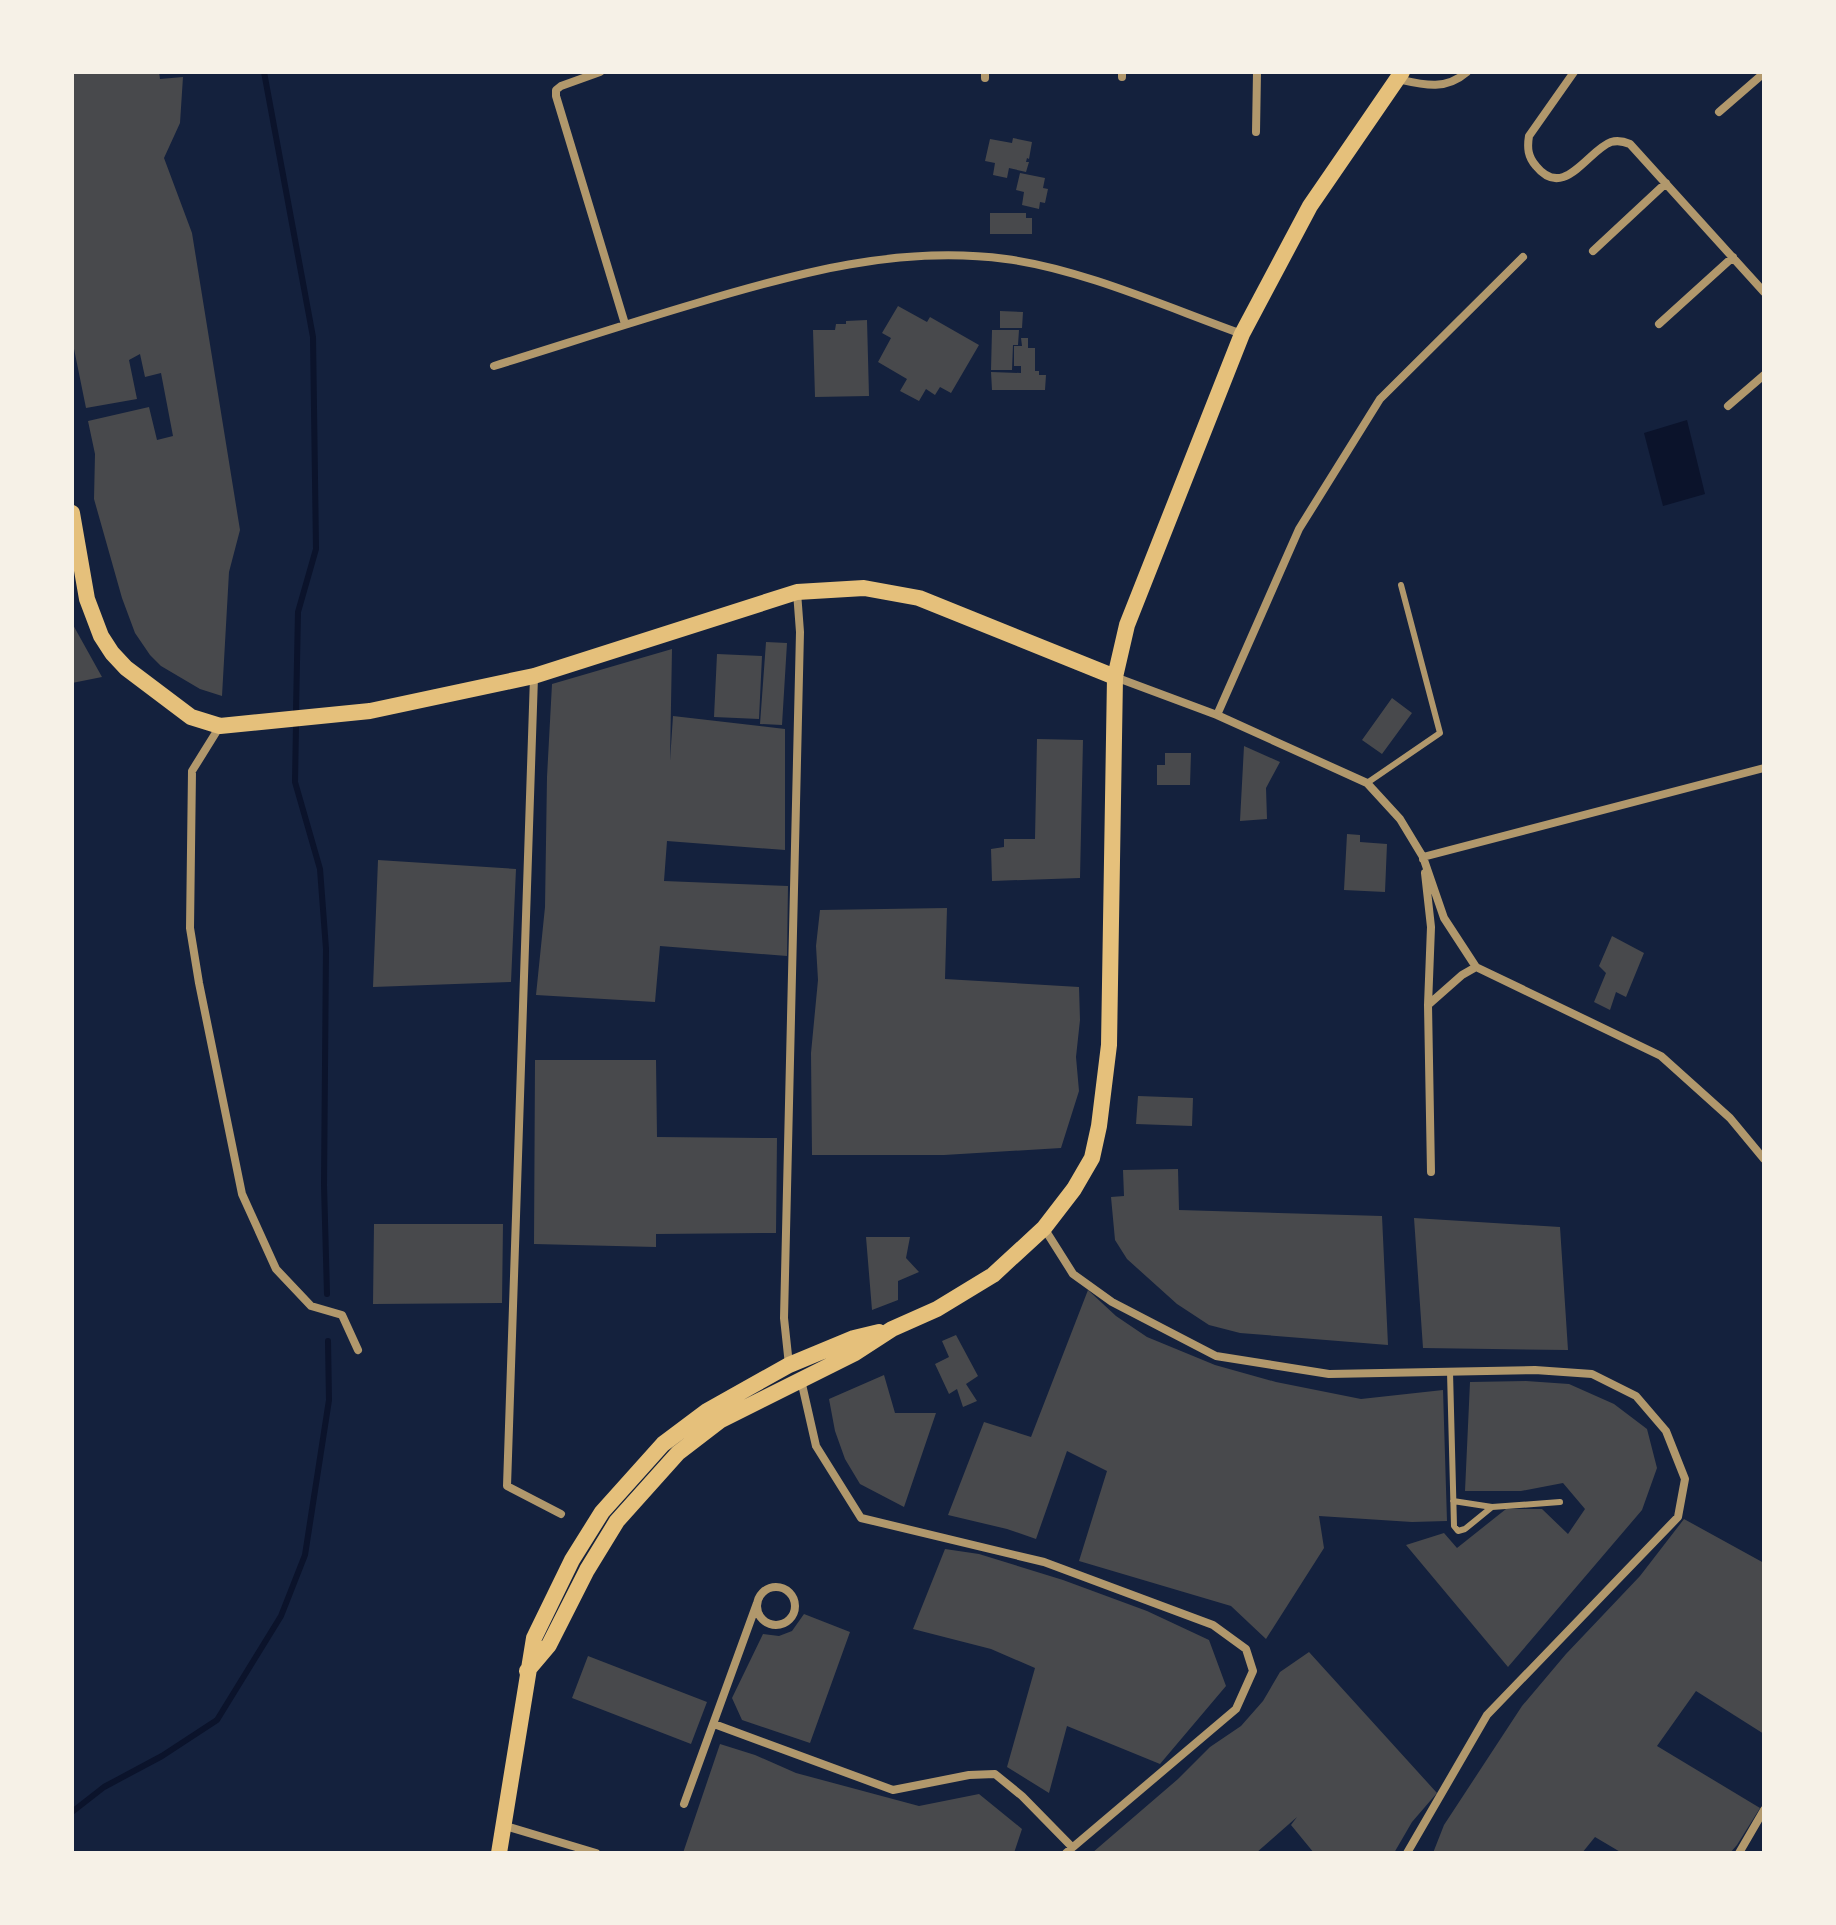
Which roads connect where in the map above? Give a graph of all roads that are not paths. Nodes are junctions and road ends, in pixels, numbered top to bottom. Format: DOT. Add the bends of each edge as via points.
graph roads {
  1 [pos="600,72"];
  2 [pos="1257,72"];
  3 [pos="1467,72"];
  4 [pos="1574,72"];
  5 [pos="1764,73"];
  6 [pos="1400,76"];
  7 [pos="1719,112"];
  8 [pos="1256,132"];
  9 [pos="1666,183"];
  10 [pos="1593,251"];
  11 [pos="1523,257"];
  12 [pos="1733,257"];
  13 [pos="1764,292"];
  14 [pos="625,324"];
  15 [pos="1659,324"];
  16 [pos="1242,334"];
  17 [pos="494,366"];
  18 [pos="1764,375"];
  19 [pos="1728,406"];
  20 [pos="72,513"];
  21 [pos="1401,585"];
  22 [pos="797,592"];
  23 [pos="534,676"];
  24 [pos="1115,677"];
  25 [pos="1217,715"];
  26 [pos="220,726"];
  27 [pos="1764,768"];
  28 [pos="1367,783"];
  29 [pos="1423,857"];
  30 [pos="1476,967"];
  31 [pos="1428,1005"];
  32 [pos="1763,1153"];
  33 [pos="1431,1172"];
  34 [pos="1044,1228"];
  35 [pos="892,1329"];
  36 [pos="358,1350"];
  37 [pos="789,1365"];
  38 [pos="1450,1372"];
  39 [pos="801,1380"];
  40 [pos="1453,1501"];
  41 [pos="1560,1502"];
  42 [pos="1492,1507"];
  43 [pos="561,1514"];
  44 [pos="757,1603"];
  45 [pos="527,1671"];
  46 [pos="714,1724"];
  47 [pos="684,1804"];
  48 [pos="1764,1810"];
  49 [pos="502,1825"];
  50 [pos="1069,1850"];
  51 [pos="499,1853"];
  52 [pos="596,1853"];
  53 [pos="1407,1853"];
  54 [pos="1739,1853"];
  1 -- 14 [label="street" via="561,86 556,96"];
  2 -- 8 [label="street"];
  3 -- 6 [label="street" via="1458,80 1431,86"];
  4 -- 9 [label="street" via="1529,136 1530,159 1539,171 1571,175 1606,144 1622,141"];
  5 -- 7 [label="street"];
  6 -- 16 [label="main road" via="1310,206"];
  9 -- 10 [label="street"];
  9 -- 12 [label="street"];
  11 -- 25 [label="street" via="1380,399 1299,529"];
  12 -- 13 [label="street"];
  12 -- 15 [label="street"];
  14 -- 16 [label="street" via="782,277 853,262 924,256 1005,259 1069,272"];
  14 -- 17 [label="street"];
  16 -- 24 [label="main road" via="1127,625"];
  18 -- 19 [label="street"];
  20 -- 26 [label="main road" via="87,599 112,653 191,717"];
  21 -- 28 [label="lane" via="1440,733"];
  22 -- 23 [label="main road"];
  22 -- 24 [label="main road" via="864,588 919,598"];
  22 -- 37 [label="street" via="784,1318"];
  23 -- 26 [label="main road" via="370,711"];
  23 -- 43 [label="street" via="507,1486"];
  24 -- 25 [label="street"];
  24 -- 34 [label="main road" via="1109,1045 1099,1126 1092,1158"];
  25 -- 28 [label="street"];
  26 -- 36 [label="street" via="192,771 190,928 242,1194 276,1269 311,1306 342,1315"];
  27 -- 29 [label="street"];
  28 -- 29 [label="street" via="1400,819"];
  29 -- 30 [label="street" via="1444,918"];
  29 -- 31 [label="street" via="1431,927"];
  30 -- 31 [label="street"];
  30 -- 32 [label="street" via="1661,1056"];
  31 -- 33 [label="street"];
  34 -- 35 [label="main road" via="993,1275"];
  34 -- 38 [label="street" via="1073,1274 1112,1302 1216,1356 1329,1374"];
  35 -- 37 [label="main road" via="854,1338"];
  35 -- 39 [label="main road"];
  37 -- 45 [label="main road" via="682,1428 602,1512 544,1614"];
  38 -- 40 [label="lane"];
  38 -- 53 [label="street" via="1592,1374 1636,1396 1666,1431 1685,1479 1678,1517 1487,1715"];
  39 -- 45 [label="main road" via="721,1420 678,1453 617,1521 549,1645"];
  39 -- 50 [label="street" via="816,1446 861,1518 1044,1562 1213,1625 1246,1649 1253,1671 1236,1709"];
  40 -- 42 [label="lane"];
  40 -- 42 [label="lane" via="1458,1531"];
  41 -- 42 [label="lane"];
  44 -- 44 [label="street" via="766,1590 782,1588 792,1596 794,1610 789,1620 776,1625 763,1620"];
  44 -- 46 [label="street"];
  45 -- 49 [label="main road"];
  46 -- 47 [label="street"];
  46 -- 50 [label="street" via="893,1790 995,1774"];
  48 -- 54 [label="street"];
  49 -- 51 [label="main road"];
  49 -- 52 [label="street"];
}
